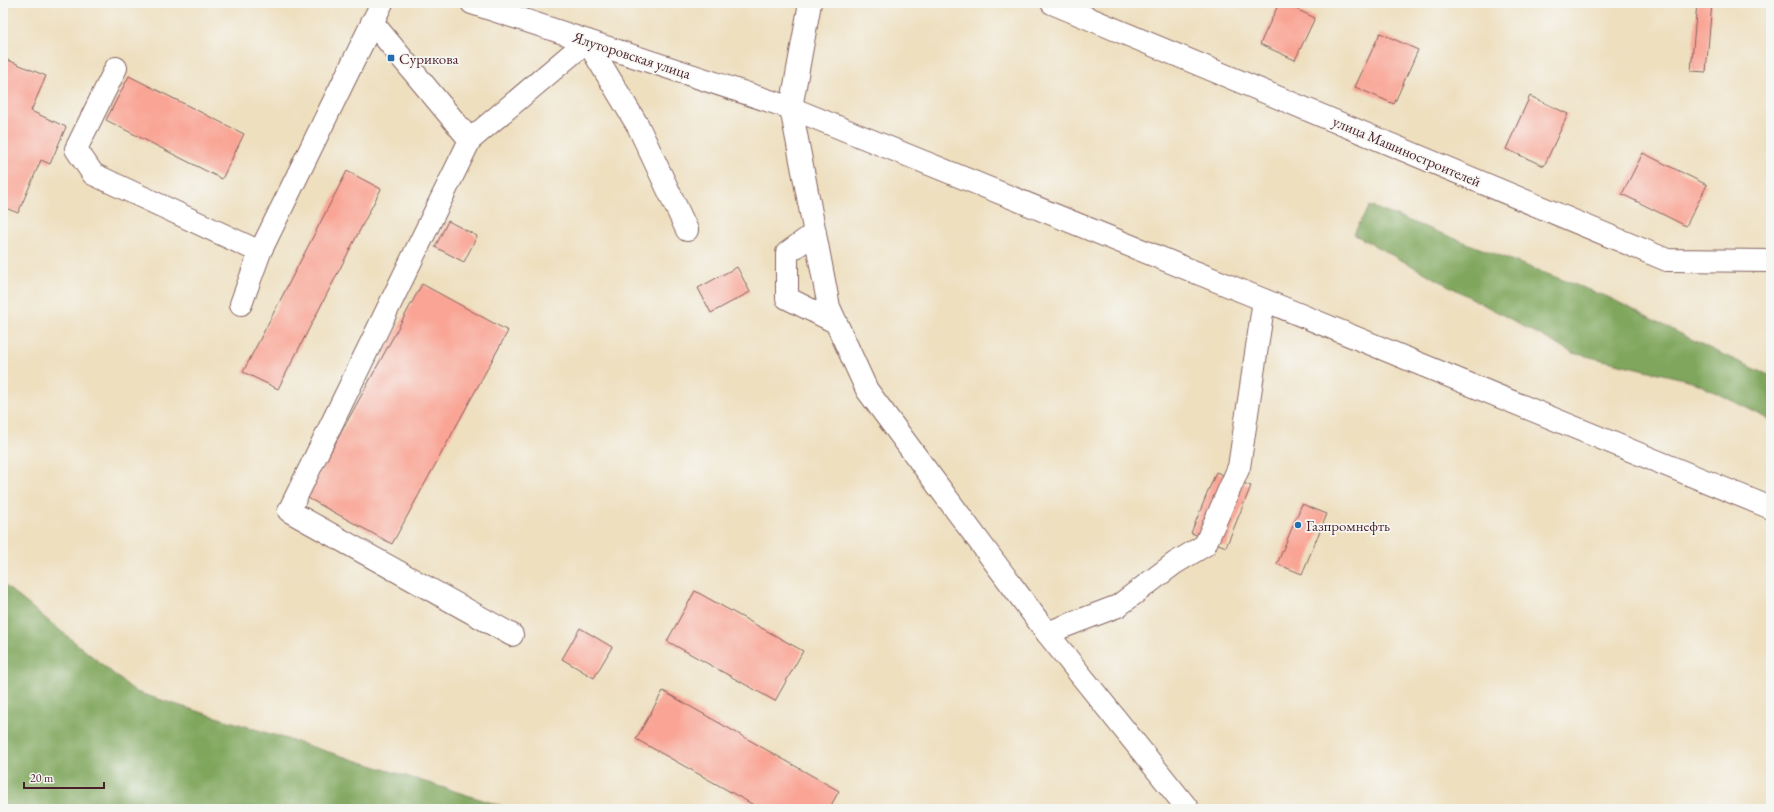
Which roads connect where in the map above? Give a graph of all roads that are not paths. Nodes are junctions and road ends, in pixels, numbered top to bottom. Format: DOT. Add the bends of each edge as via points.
graph roads {
  1 [pos="382,3"];
  2 [pos="472,3"];
  3 [pos="810,3"];
  4 [pos="1052,3"];
  5 [pos="372,22"];
  6 [pos="587,40"];
  7 [pos="116,68"];
  8 [pos="791,108"];
  9 [pos="470,140"];
  10 [pos="687,230"];
  11 [pos="815,233"];
  12 [pos="260,252"];
  13 [pos="1771,261"];
  14 [pos="1264,300"];
  15 [pos="241,304"];
  16 [pos="835,322"];
  17 [pos="1771,508"];
  18 [pos="1047,634"];
  19 [pos="512,635"];
  20 [pos="1188,809"];
  1 -- 5 [label="street"];
  2 -- 6 [label="street, Ялуторовская улица"];
  3 -- 8 [label="street"];
  4 -- 13 [label="street, улица Машиностроителей" via="1667,260"];
  5 -- 9 [label="street"];
  5 -- 12 [label="street"];
  6 -- 8 [label="street, Ялуторовская улица"];
  6 -- 9 [label="street"];
  6 -- 10 [label="street" via="638,126"];
  7 -- 12 [label="street" via="76,149 93,174"];
  8 -- 11 [label="street"];
  8 -- 14 [label="street, Ялуторовская улица"];
  9 -- 19 [label="street" via="289,511"];
  11 -- 16 [label="street" via="829,308"];
  11 -- 16 [label="street" via="787,253 787,298"];
  12 -- 15 [label="street"];
  14 -- 17 [label="street, Ялуторовская улица"];
  14 -- 18 [label="street" via="1239,467 1205,545 1175,563 1118,606"];
  16 -- 18 [label="street" via="866,390"];
  18 -- 20 [label="street"];
}
